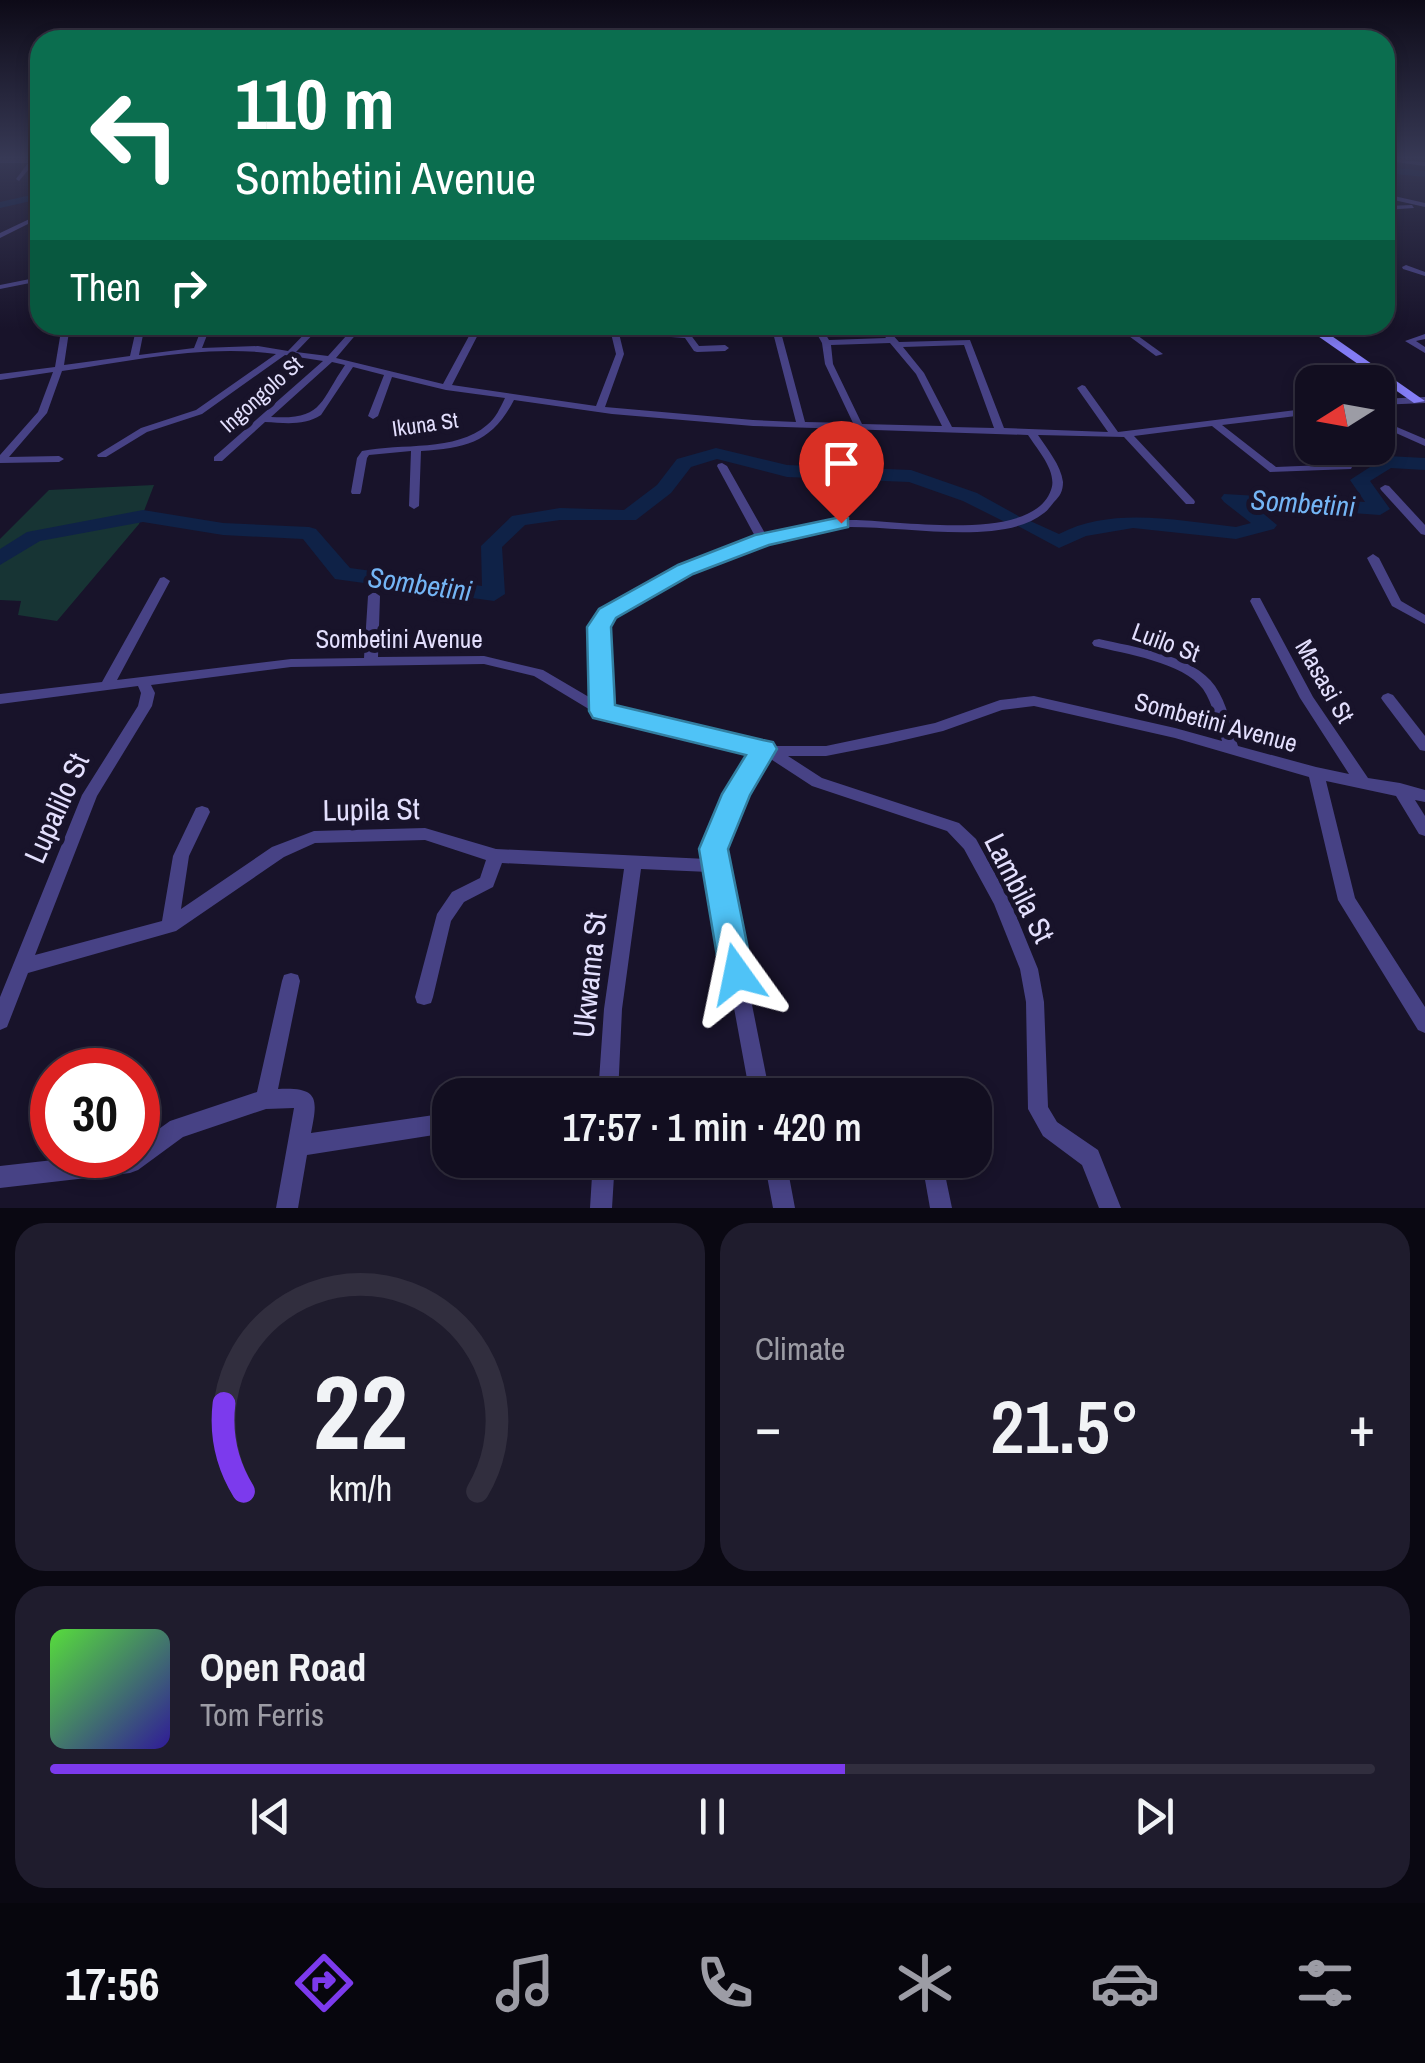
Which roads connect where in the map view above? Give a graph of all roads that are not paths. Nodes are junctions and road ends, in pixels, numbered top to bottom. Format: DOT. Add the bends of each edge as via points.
graph roads {
  1 [pos="30,221"];
  2 [pos="0,236"];
  3 [pos="1406,267"];
  4 [pos="1425,274"];
  5 [pos="30,282"];
  6 [pos="0,287"];
  7 [pos="64,335"];
  8 [pos="139,335"];
  9 [pos="203,335"];
  10 [pos="307,335"];
  11 [pos="351,335"];
  12 [pos="474,335"];
  13 [pos="615,335"];
  14 [pos="642,335"];
  15 [pos="665,335"];
  16 [pos="777,335"];
  17 [pos="822,335"];
  18 [pos="889,335"];
  19 [pos="1132,335"];
  20 [pos="1323,335"];
  21 [pos="1425,336"];
  22 [pos="895,342"];
  23 [pos="826,343"];
  24 [pos="725,348"];
  25 [pos="197,350"];
  26 [pos="1425,350"];
  27 [pos="287,352"];
  28 [pos="620,354"];
  29 [pos="1159,354"];
  30 [pos="134,357"];
  31 [pos="330,360"];
  32 [pos="350,364"];
  33 [pos="59,368"];
  34 [pos="389,374"];
  35 [pos="0,377"];
  36 [pos="446,387"];
  37 [pos="1082,388"];
  38 [pos="511,396"];
  39 [pos="1422,400"];
  40 [pos="1395,401"];
  41 [pos="600,409"];
  42 [pos="1295,413"];
  43 [pos="373,416"];
  44 [pos="263,419"];
  45 [pos="800,423"];
  46 [pos="858,424"];
  47 [pos="1216,425"];
  48 [pos="948,427"];
  49 [pos="1000,430"];
  50 [pos="1395,430"];
  51 [pos="1031,432"];
  52 [pos="1122,435"];
  53 [pos="1425,443"];
  54 [pos="416,447"];
  55 [pos="102,455"];
  56 [pos="59,458"];
  57 [pos="218,459"];
  58 [pos="722,466"];
  59 [pos="1346,467"];
  60 [pos="1385,488"];
  61 [pos="356,492"];
  62 [pos="1190,502"];
  63 [pos="414,506"];
  64 [pos="1425,532"];
  65 [pos="763,540"];
  66 [pos="1373,558"];
  67 [pos="164,581"];
  68 [pos="374,596"];
  69 [pos="1256,601"];
  70 [pos="1425,620"];
  71 [pos="1099,643"];
  72 [pos="371,661"];
  73 [pos="142,680"];
  74 [pos="108,684"];
  75 [pos="1388,698"];
  76 [pos="0,699"];
  77 [pos="602,711"];
  78 [pos="1425,746"];
  79 [pos="767,750"];
  80 [pos="1232,750"];
  81 [pos="1316,772"];
  82 [pos="1361,780"];
  83 [pos="1400,789"];
  84 [pos="1425,796"];
  85 [pos="202,812"];
  86 [pos="1425,830"];
  87 [pos="496,856"];
  88 [pos="633,863"];
  89 [pos="714,866"];
  90 [pos="170,926"];
  91 [pos="23,966"];
  92 [pos="291,981"];
  93 [pos="424,997"];
  94 [pos="0,1021"];
  95 [pos="1425,1024"];
  96 [pos="609,1078"];
  97 [pos="757,1078"];
  98 [pos="266,1099"];
  99 [pos="432,1125"];
  100 [pos="302,1145"];
  101 [pos="0,1176"];
  102 [pos="603,1178"];
  103 [pos="778,1178"];
  104 [pos="935,1178"];
  105 [pos="287,1208"];
  106 [pos="601,1208"];
  107 [pos="784,1208"];
  108 [pos="940,1208"];
  109 [pos="1110,1208"];
  1 -- 2 [label="street"];
  3 -- 4 [label="street"];
  5 -- 6 [label="street"];
  7 -- 33 [label="street"];
  8 -- 30 [label="street"];
  9 -- 25 [label="street"];
  10 -- 27 [label="street"];
  11 -- 31 [label="street, Ingongolo St"];
  12 -- 36 [label="street"];
  13 -- 28 [label="street"];
  14 -- 28 [label="street"];
  15 -- 24 [label="street" via="687,336 697,349"];
  16 -- 45 [label="street"];
  17 -- 23 [label="street"];
  18 -- 22 [label="street"];
  19 -- 29 [label="street"];
  20 -- 39 [label="street"];
  21 -- 26 [label="street" via="1409,340"];
  22 -- 23 [label="street"];
  22 -- 48 [label="street"];
  22 -- 49 [label="street" via="967,342"];
  23 -- 46 [label="street"];
  25 -- 27 [label="street"];
  25 -- 30 [label="street"];
  27 -- 31 [label="street"];
  27 -- 55 [label="street" via="199,412 144,430"];
  28 -- 41 [label="street"];
  30 -- 33 [label="street"];
  31 -- 32 [label="street"];
  31 -- 44 [label="street, Ingongolo St"];
  32 -- 34 [label="street"];
  32 -- 44 [label="street" via="316,417"];
  33 -- 35 [label="street"];
  33 -- 56 [label="street" via="39,420 1,460"];
  34 -- 36 [label="street"];
  34 -- 43 [label="street"];
  36 -- 38 [label="street"];
  37 -- 52 [label="street"];
  38 -- 41 [label="street"];
  38 -- 54 [label="street, Ikuna St" via="481,434"];
  39 -- 40 [label="street"];
  41 -- 45 [label="street"];
  42 -- 47 [label="street"];
  44 -- 57 [label="street, Ingongolo St"];
  45 -- 46 [label="street"];
  46 -- 48 [label="street"];
  47 -- 52 [label="street"];
  47 -- 59 [label="street" via="1274,470"];
  48 -- 49 [label="street"];
  49 -- 51 [label="street"];
  50 -- 53 [label="street"];
  51 -- 52 [label="street"];
  51 -- 65 [label="street" via="1058,489 1014,526 851,522"];
  52 -- 62 [label="street"];
  54 -- 61 [label="street, Ikuna St" via="366,453"];
  54 -- 63 [label="street"];
  58 -- 65 [label="street"];
  60 -- 64 [label="street"];
  65 -- 77 [label="street" via="686,570 607,614 599,627"];
  66 -- 70 [label="street" via="1396,603"];
  67 -- 74 [label="street"];
  68 -- 72 [label="street"];
  69 -- 82 [label="street, Masasi St" via="1307,698"];
  71 -- 80 [label="street, Luilo St" via="1199,677"];
  72 -- 73 [label="street, Sombetini Avenue"];
  72 -- 77 [label="street, Sombetini Avenue" via="522,666"];
  73 -- 74 [label="street, Sombetini Avenue"];
  73 -- 91 [label="street, Lupalilo St" via="145,706 90,795"];
  74 -- 76 [label="street, Sombetini Avenue"];
  75 -- 78 [label="street"];
  77 -- 79 [label="street, Sombetini Avenue"];
  79 -- 80 [label="street, Sombetini Avenue" via="826,750 887,739 1020,700"];
  79 -- 89 [label="street" via="720,828"];
  79 -- 109 [label="street, Lambila St" via="817,782 933,819 970,844 1029,969 1038,1108 1050,1128 1090,1158"];
  80 -- 81 [label="street, Sombetini Avenue"];
  81 -- 82 [label="street, Sombetini Avenue"];
  81 -- 95 [label="street" via="1347,900"];
  82 -- 83 [label="street, Sombetini Avenue"];
  83 -- 84 [label="street, Sombetini Avenue"];
  83 -- 86 [label="street"];
  85 -- 90 [label="street" via="182,856"];
  87 -- 88 [label="street, Lupila St"];
  87 -- 90 [label="street, Lupila St" via="425,834 303,840"];
  87 -- 93 [label="street" via="487,882 458,897 443,919"];
  88 -- 89 [label="street, Lupila St"];
  88 -- 96 [label="street, Ukwama St"];
  89 -- 97 [label="street"];
  90 -- 91 [label="street, Lupila St"];
  91 -- 94 [label="street, Lupalilo St"];
  92 -- 98 [label="street"];
  98 -- 100 [label="street" via="303,1101"];
  98 -- 101 [label="street" via="176,1128 130,1162"];
  99 -- 100 [label="street"];
  100 -- 105 [label="street"];
  102 -- 106 [label="street"];
  103 -- 107 [label="street"];
  104 -- 108 [label="street"];
}
